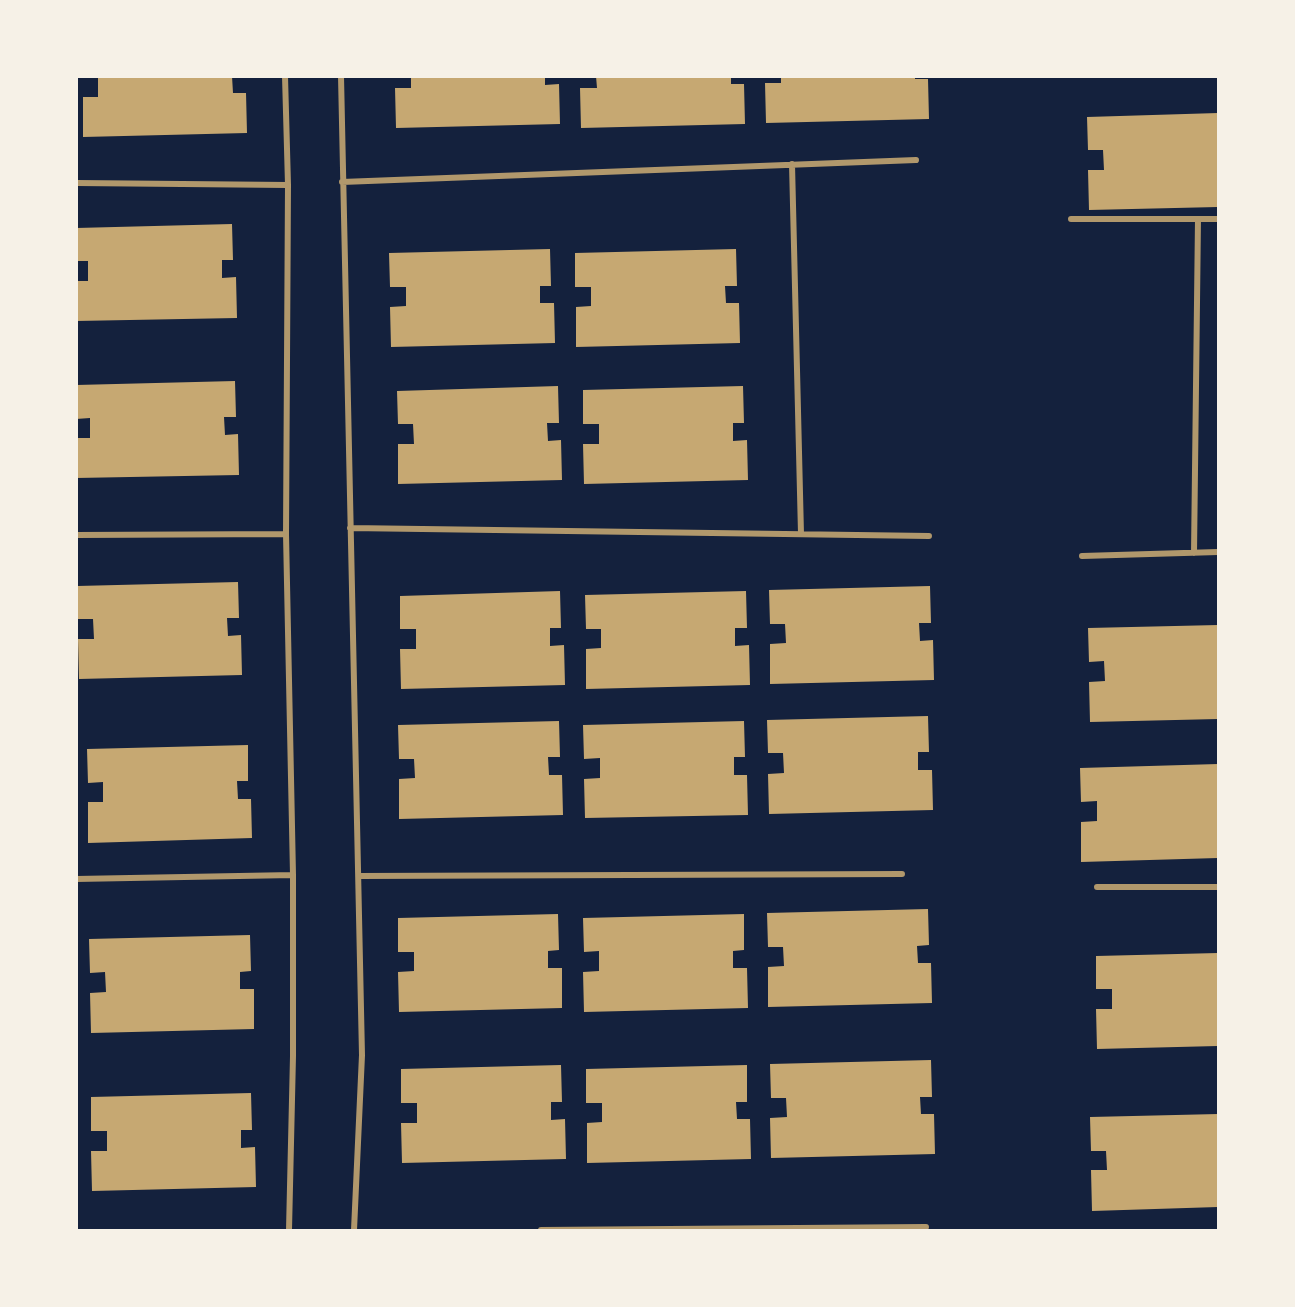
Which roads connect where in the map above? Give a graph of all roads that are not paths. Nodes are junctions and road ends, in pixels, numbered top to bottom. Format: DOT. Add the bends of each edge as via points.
graph roads {
  1 [pos="285,76"];
  2 [pos="341,76"];
  3 [pos="916,159"];
  4 [pos="792,164"];
  5 [pos="342,182"];
  6 [pos="76,183"];
  7 [pos="288,184"];
  8 [pos="1071,219"];
  9 [pos="1198,219"];
  10 [pos="1218,219"];
  11 [pos="350,528"];
  12 [pos="286,534"];
  13 [pos="801,534"];
  14 [pos="76,535"];
  15 [pos="929,536"];
  16 [pos="1218,552"];
  17 [pos="1194,553"];
  18 [pos="1082,556"];
  19 [pos="902,874"];
  20 [pos="293,875"];
  21 [pos="358,876"];
  22 [pos="76,879"];
  23 [pos="1097,887"];
  24 [pos="1218,887"];
  25 [pos="926,1227"];
  26 [pos="289,1230"];
  27 [pos="354,1230"];
  28 [pos="541,1230"];
  1 -- 7 [label="street"];
  2 -- 5 [label="street"];
  3 -- 4 [label="street"];
  4 -- 5 [label="street"];
  4 -- 13 [label="street"];
  5 -- 11 [label="street"];
  6 -- 7 [label="street"];
  7 -- 12 [label="street"];
  8 -- 9 [label="street"];
  9 -- 10 [label="street"];
  9 -- 17 [label="street"];
  11 -- 13 [label="street"];
  11 -- 21 [label="street"];
  12 -- 14 [label="street"];
  12 -- 20 [label="street"];
  13 -- 15 [label="street"];
  16 -- 17 [label="street"];
  17 -- 18 [label="street"];
  19 -- 21 [label="street"];
  20 -- 22 [label="street"];
  20 -- 26 [label="street"];
  21 -- 27 [label="street" via="361,1096"];
  23 -- 24 [label="street"];
  25 -- 28 [label="street"];
}
